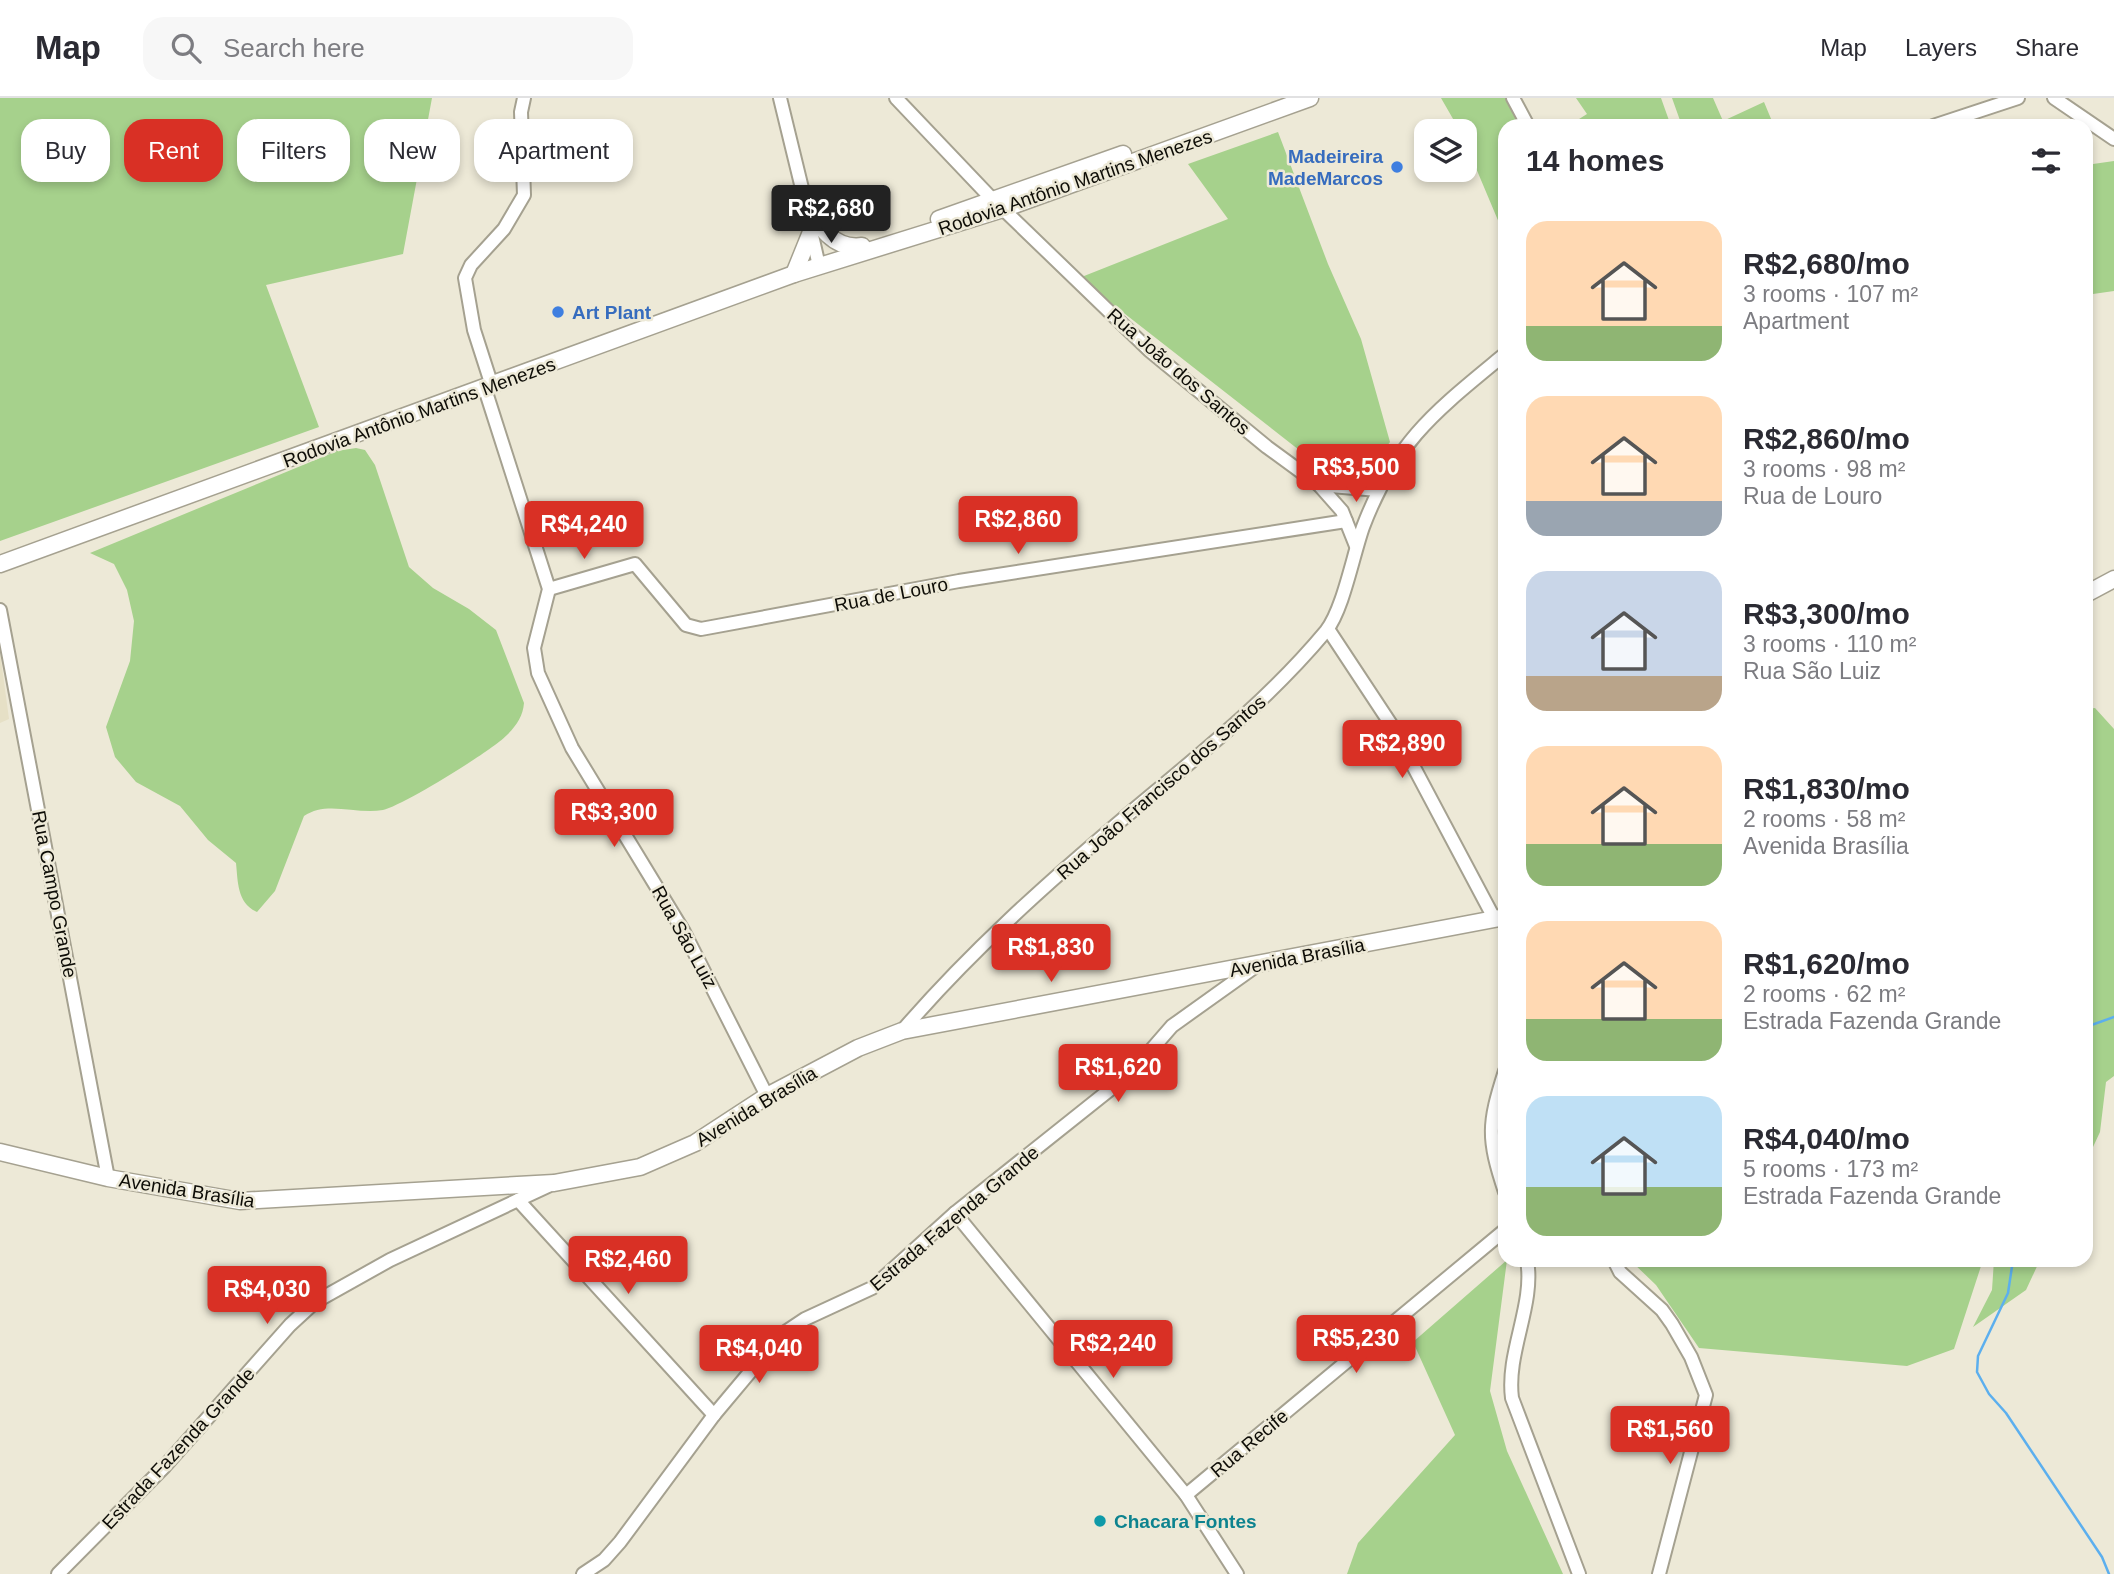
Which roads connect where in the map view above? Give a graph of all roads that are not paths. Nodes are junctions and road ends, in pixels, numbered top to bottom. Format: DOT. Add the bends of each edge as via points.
graph roads {
  1 [pos="524,98"];
  2 [pos="780,98"];
  3 [pos="896,98"];
  4 [pos="1280,98"];
  5 [pos="1310,98"];
  6 [pos="1513,98"];
  7 [pos="2018,98"];
  8 [pos="2054,98"];
  9 [pos="1524,119"];
  10 [pos="1954,119"];
  11 [pos="2085,119"];
  12 [pos="2093,125"];
  13 [pos="2114,139"];
  14 [pos="806,204"];
  15 [pos="998,204"];
  16 [pos="811,232"];
  17 [pos="862,247"];
  18 [pos="838,259"];
  19 [pos="819,266"];
  20 [pos="794,274"];
  21 [pos="1498,360"];
  22 [pos="489,388"];
  23 [pos="1319,485"];
  24 [pos="1378,490"];
  25 [pos="1346,521"];
  26 [pos="1356,546"];
  27 [pos="0,564"];
  28 [pos="2114,579"];
  29 [pos="549,589"];
  30 [pos="2093,590"];
  31 [pos="0,610"];
  32 [pos="1328,629"];
  33 [pos="1498,915"];
  34 [pos="1498,919"];
  35 [pos="1258,965"];
  36 [pos="902,1031"];
  37 [pos="1498,1095"];
  38 [pos="767,1096"];
  39 [pos="0,1152"];
  40 [pos="1498,1168"];
  41 [pos="108,1178"];
  42 [pos="554,1182"];
  43 [pos="518,1200"];
  44 [pos="955,1213"];
  45 [pos="1498,1236"];
  46 [pos="1527,1267"];
  47 [pos="1618,1267"];
  48 [pos="714,1415"];
  49 [pos="1186,1495"];
  50 [pos="58,1574"];
  51 [pos="583,1574"];
  52 [pos="1237,1574"];
  53 [pos="1580,1574"];
  54 [pos="1659,1574"];
  1 -- 22 [label="street" via="524,195 465,278"];
  2 -- 14 [label="street"];
  3 -- 15 [label="street, Rua João dos Santos"];
  4 -- 15 [label="main road, Rodovia Antônio Martins Menezes"];
  5 -- 15 [label="main road, Rodovia Antônio Martins Menezes"];
  6 -- 9 [label="street"];
  7 -- 10 [label="street"];
  8 -- 11 [label="street"];
  12 -- 13 [label="street"];
  14 -- 16 [label="street"];
  14 -- 17 [label="main road" via="827,235 841,244"];
  15 -- 17 [label="main road, Rodovia Antônio Martins Menezes"];
  15 -- 18 [label="main road, Rodovia Antônio Martins Menezes"];
  15 -- 23 [label="street, Rua João dos Santos" via="1149,350"];
  16 -- 19 [label="street"];
  16 -- 20 [label="main road"];
  17 -- 18 [label="main road, Rodovia Antônio Martins Menezes"];
  18 -- 19 [label="main road, Rodovia Antônio Martins Menezes"];
  19 -- 20 [label="main road, Rodovia Antônio Martins Menezes"];
  20 -- 22 [label="main road, Rodovia Antônio Martins Menezes"];
  21 -- 24 [label="street, Rua João Francisco dos Santos" via="1419,428"];
  22 -- 27 [label="main road, Rodovia Antônio Martins Menezes"];
  22 -- 29 [label="street"];
  23 -- 24 [label="street"];
  23 -- 25 [label="street, Rua João dos Santos"];
  24 -- 26 [label="street, Rua João Francisco dos Santos"];
  25 -- 26 [label="street, Rua João dos Santos"];
  25 -- 29 [label="street, Rua de Louro" via="959,581 701,629 686,625 640,567 629,564"];
  26 -- 32 [label="street, Rua João Francisco dos Santos"];
  28 -- 30 [label="main road"];
  29 -- 38 [label="street, Rua São Luiz" via="534,648 538,673 576,756 684,932"];
  31 -- 41 [label="street, Rua Campo Grande"];
  32 -- 33 [label="street" via="1392,726"];
  32 -- 36 [label="street, Rua João Francisco dos Santos" via="1235,726 1049,884 942,985"];
  34 -- 35 [label="main road, Avenida Brasília"];
  35 -- 36 [label="main road, Avenida Brasília"];
  35 -- 44 [label="street, Estrada Fazenda Grande" via="1178,1022 1132,1072"];
  36 -- 38 [label="main road, Avenida Brasília" via="858,1048"];
  37 -- 40 [label="street" via="1490,1122"];
  38 -- 42 [label="main road, Avenida Brasília" via="695,1143 640,1167"];
  39 -- 41 [label="main road, Avenida Brasília"];
  41 -- 42 [label="main road, Avenida Brasília" via="257,1202"];
  42 -- 43 [label="street, Estrada Fazenda Grande"];
  43 -- 48 [label="street"];
  43 -- 50 [label="street, Estrada Fazenda Grande" via="390,1260 315,1302"];
  44 -- 48 [label="street, Estrada Fazenda Grande" via="872,1288 780,1335"];
  44 -- 49 [label="street"];
  45 -- 49 [label="street, Rua Recife"];
  46 -- 53 [label="street" via="1512,1398"];
  47 -- 54 [label="street" via="1662,1310 1691,1357 1706,1398"];
  48 -- 51 [label="street, Estrada Fazenda Grande" via="621,1542"];
  49 -- 52 [label="street"];
}
